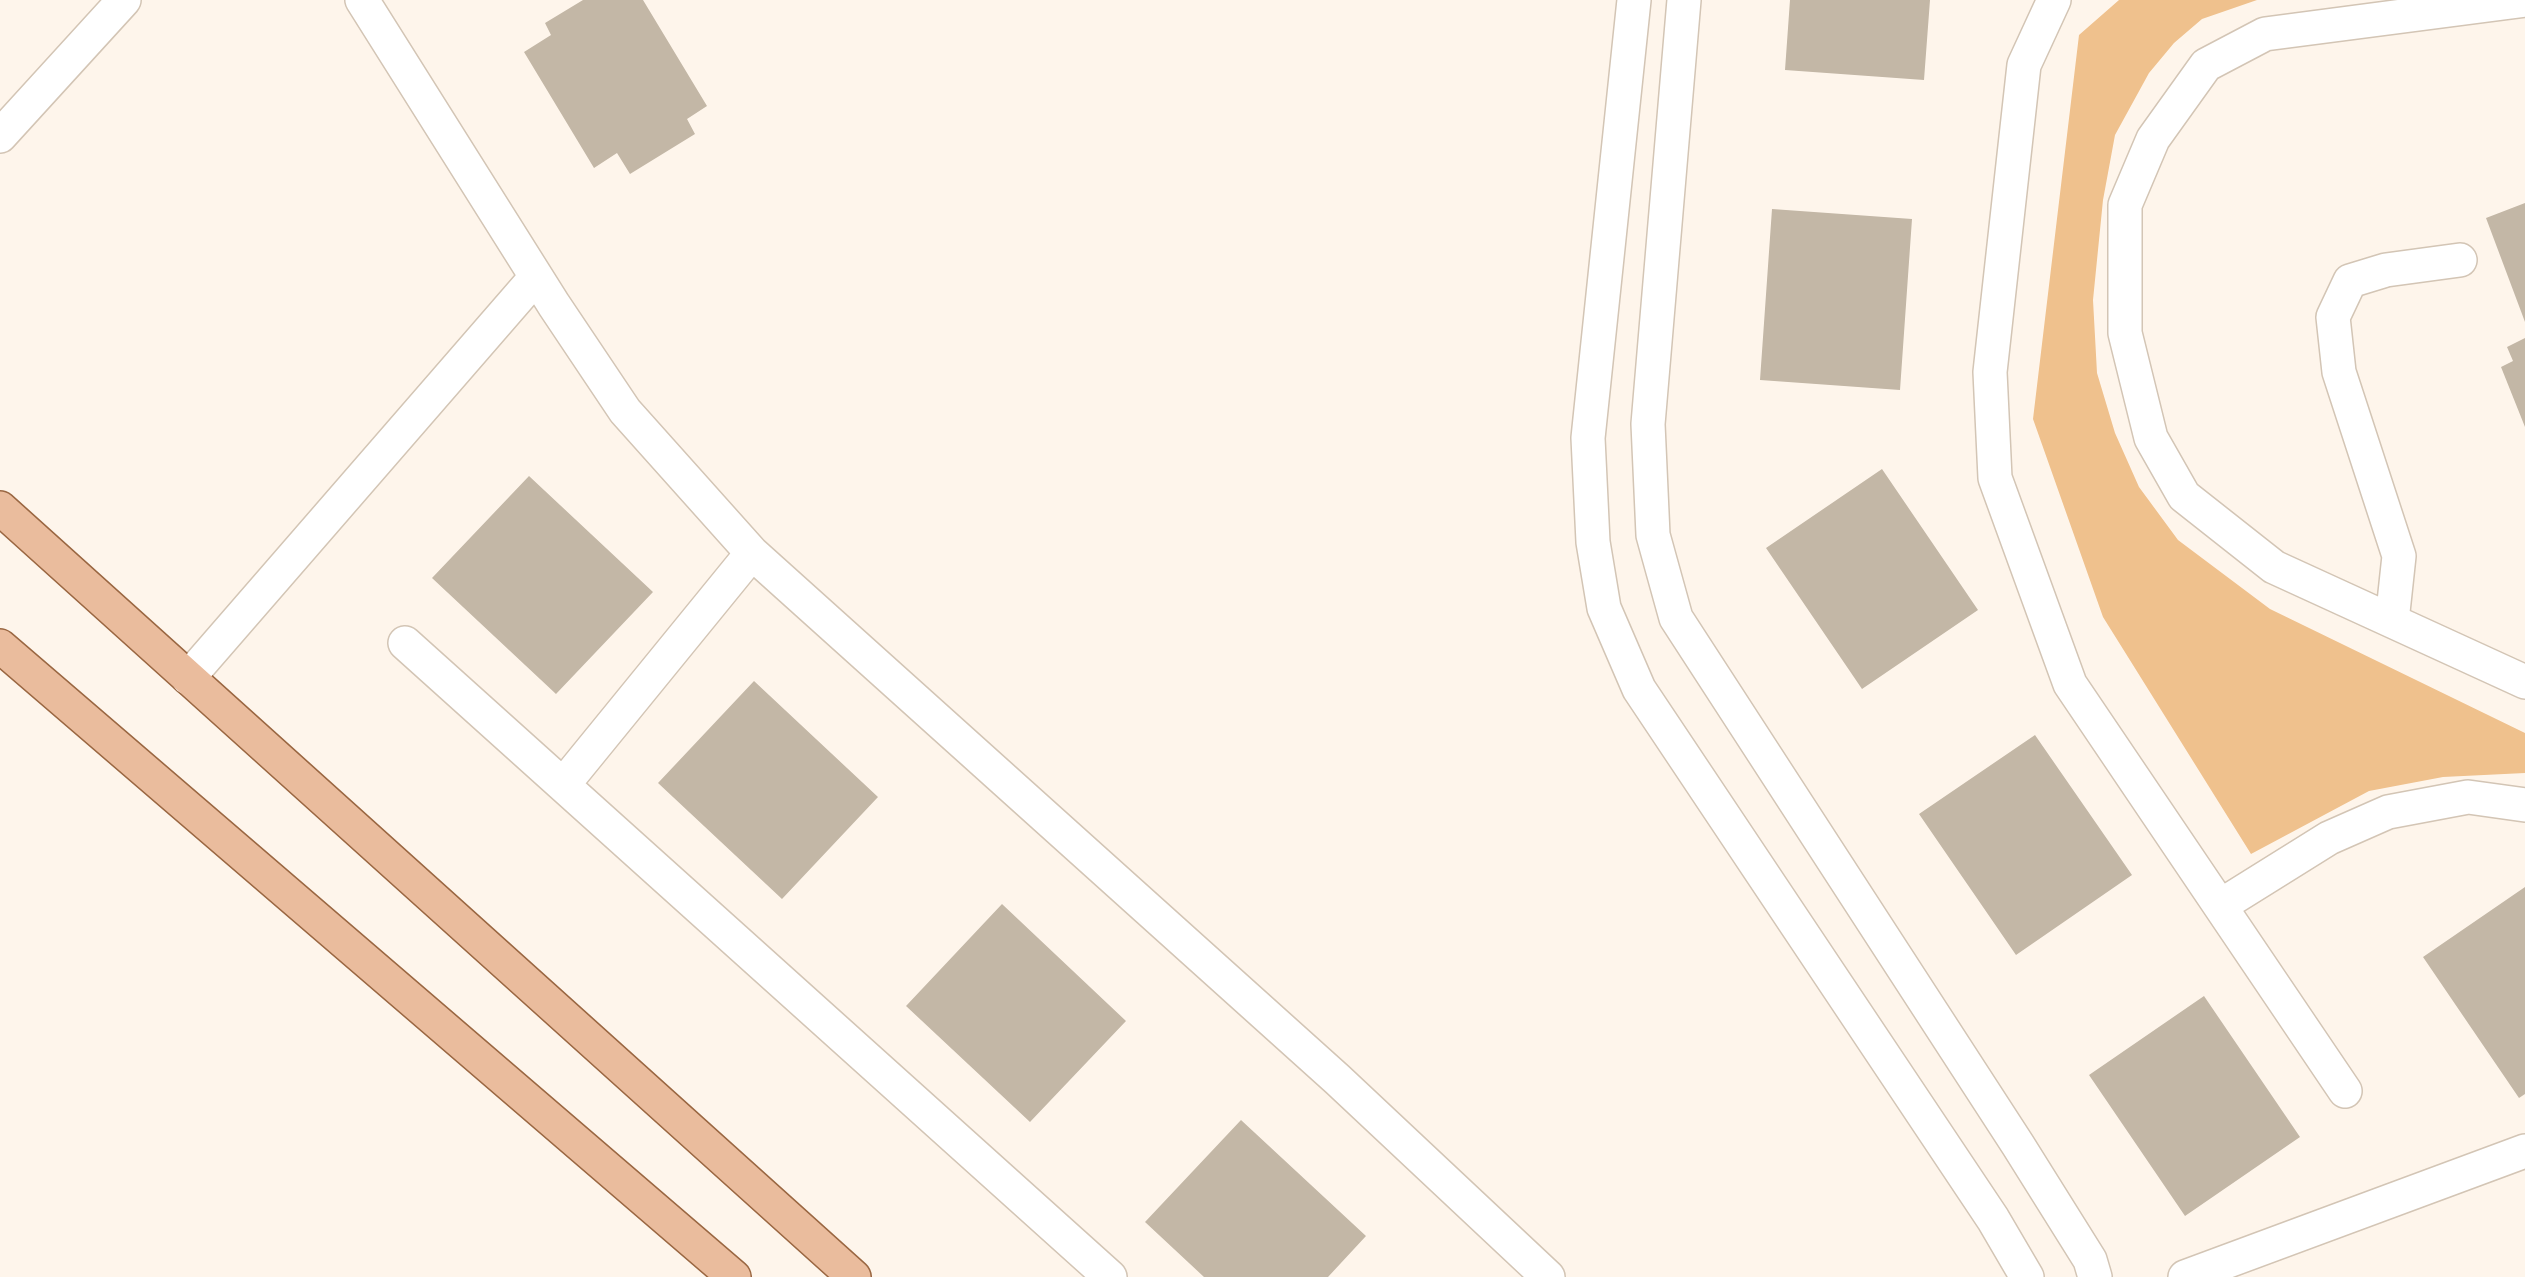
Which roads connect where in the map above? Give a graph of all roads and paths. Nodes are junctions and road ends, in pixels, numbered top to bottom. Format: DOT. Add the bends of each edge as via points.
graph roads {
  1 [pos="124,0"];
  2 [pos="362,0"];
  3 [pos="1634,0"];
  4 [pos="1684,0"];
  5 [pos="2054,0"];
  6 [pos="2525,0"];
  7 [pos="0,136"];
  8 [pos="2460,260"];
  9 [pos="536,277"];
  10 [pos="0,508"];
  11 [pos="752,553"];
  12 [pos="2392,621"];
  13 [pos="405,643"];
  14 [pos="0,646"];
  15 [pos="188,678"];
  16 [pos="2525,682"];
  17 [pos="563,785"];
  18 [pos="2525,805"];
  19 [pos="2220,906"];
  20 [pos="2345,1091"];
  21 [pos="2525,1151"];
  22 [pos="734,1277"];
  23 [pos="854,1277"];
  24 [pos="1110,1277"];
  25 [pos="1548,1277"];
  26 [pos="2027,1277"];
  27 [pos="2095,1277"];
  28 [pos="2185,1277"];
  1 -- 7 [label="street"];
  2 -- 9 [label="street"];
  3 -- 26 [label="street" via="1588,438 1593,542 1604,608 1640,689"];
  4 -- 27 [label="street" via="1648,424 1653,535 1676,618 2018,1145 2090,1260"];
  5 -- 19 [label="street" via="2024,65 1990,372 1995,478 2070,684"];
  6 -- 12 [label="street" via="2265,34 2205,65 2153,139 2125,206 2125,333 2151,438 2184,496 2274,567"];
  8 -- 12 [label="street" via="2386,270 2350,281 2333,317 2339,372 2399,556"];
  9 -- 11 [label="street" via="625,411"];
  9 -- 15 [label="street"];
  10 -- 15 [label="main road"];
  11 -- 17 [label="street"];
  11 -- 25 [label="street" via="1337,1079"];
  12 -- 16 [label="street"];
  13 -- 17 [label="street"];
  14 -- 22 [label="main road"];
  15 -- 23 [label="main road"];
  17 -- 24 [label="street"];
  18 -- 19 [label="street" via="2468,797 2388,812 2329,838"];
  19 -- 20 [label="street"];
  21 -- 28 [label="street"];
}
